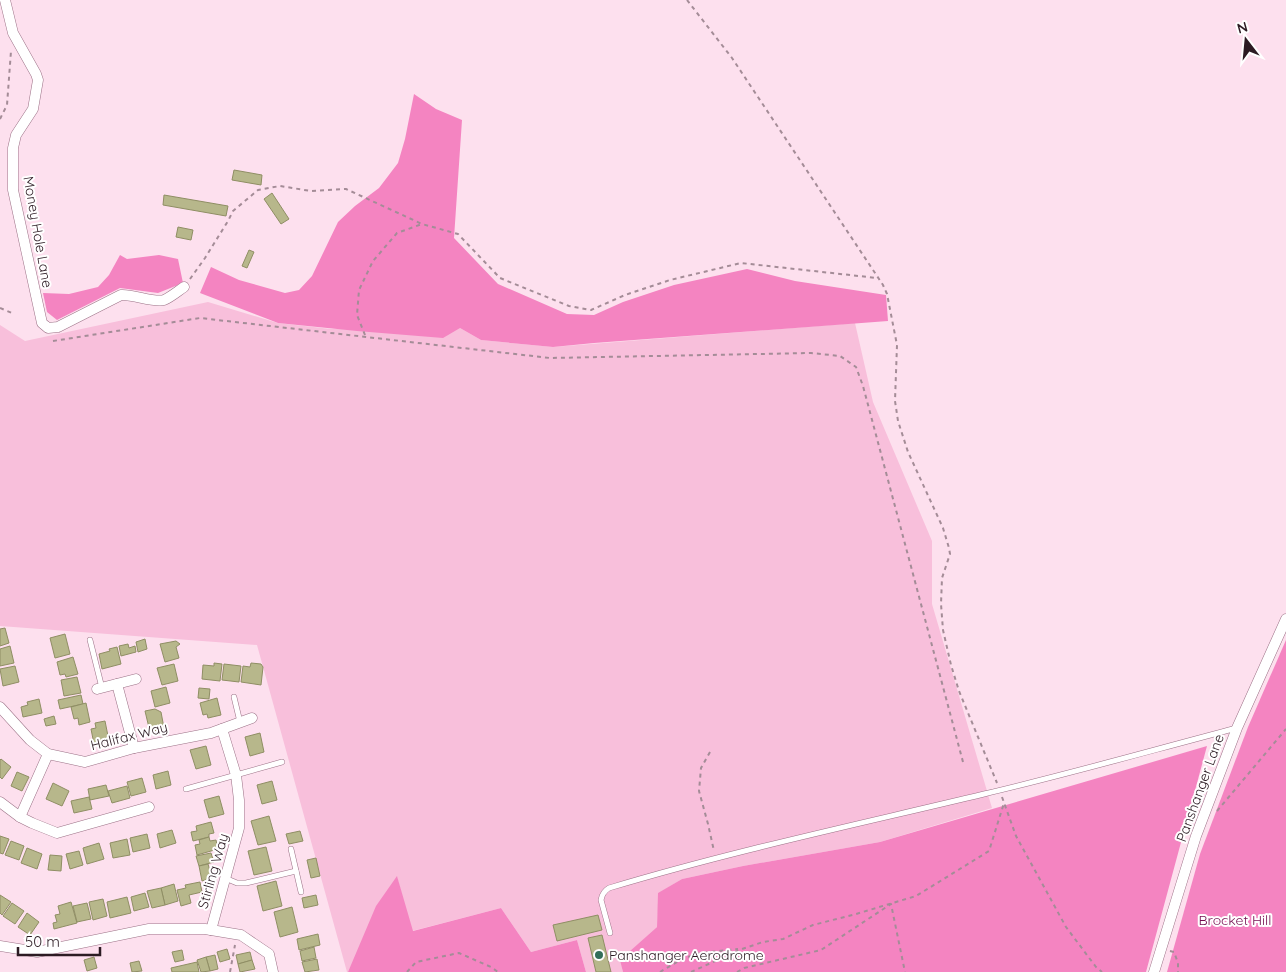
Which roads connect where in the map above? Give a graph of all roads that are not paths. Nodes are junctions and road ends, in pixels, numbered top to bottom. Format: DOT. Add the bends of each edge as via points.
graph roads {
  1 [pos="5,0"];
  2 [pos="184,287"];
  3 [pos="1286,619"];
  4 [pos="90,640"];
  5 [pos="136,679"];
  6 [pos="117,684"];
  7 [pos="100,688"];
  8 [pos="234,697"];
  9 [pos="0,707"];
  10 [pos="252,718"];
  11 [pos="240,722"];
  12 [pos="222,728"];
  13 [pos="1238,728"];
  14 [pos="134,748"];
  15 [pos="48,754"];
  16 [pos="282,762"];
  17 [pos="236,775"];
  18 [pos="186,789"];
  19 [pos="0,802"];
  20 [pos="148,807"];
  21 [pos="20,817"];
  22 [pos="291,849"];
  23 [pos="296,871"];
  24 [pos="225,878"];
  25 [pos="301,892"];
  26 [pos="211,930"];
  27 [pos="610,933"];
  28 [pos="0,946"];
  29 [pos="274,972"];
  30 [pos="1154,972"];
  1 -- 2 [label="street, Money Hole Lane" via="13,33 38,80 33,109 16,135 13,148 13,190 42,323 48,328 58,327 121,295 165,300"];
  3 -- 13 [label="street, Panshanger Lane"];
  4 -- 7 [label="lane"];
  5 -- 6 [label="street"];
  6 -- 7 [label="street"];
  6 -- 14 [label="street"];
  8 -- 11 [label="lane"];
  9 -- 15 [label="street, Halifax Way" via="30,740"];
  10 -- 11 [label="street, Halifax Way"];
  11 -- 12 [label="street, Halifax Way"];
  12 -- 14 [label="street, Halifax Way"];
  12 -- 17 [label="street, Stirling Way"];
  13 -- 27 [label="lane" via="716,858 609,888 601,900"];
  13 -- 30 [label="street, Panshanger Lane" via="1196,836"];
  14 -- 15 [label="street, Halifax Way" via="85,762"];
  15 -- 21 [label="street"];
  16 -- 17 [label="lane"];
  17 -- 18 [label="lane"];
  17 -- 24 [label="street, Stirling Way" via="239,828"];
  19 -- 21 [label="street"];
  20 -- 21 [label="street" via="57,834"];
  22 -- 23 [label="lane"];
  23 -- 24 [label="lane" via="246,883"];
  23 -- 25 [label="lane"];
  24 -- 26 [label="street, Stirling Way"];
  26 -- 28 [label="street, Stirling Way" via="149,929 37,952"];
  26 -- 29 [label="street" via="241,935 269,954"];
}
